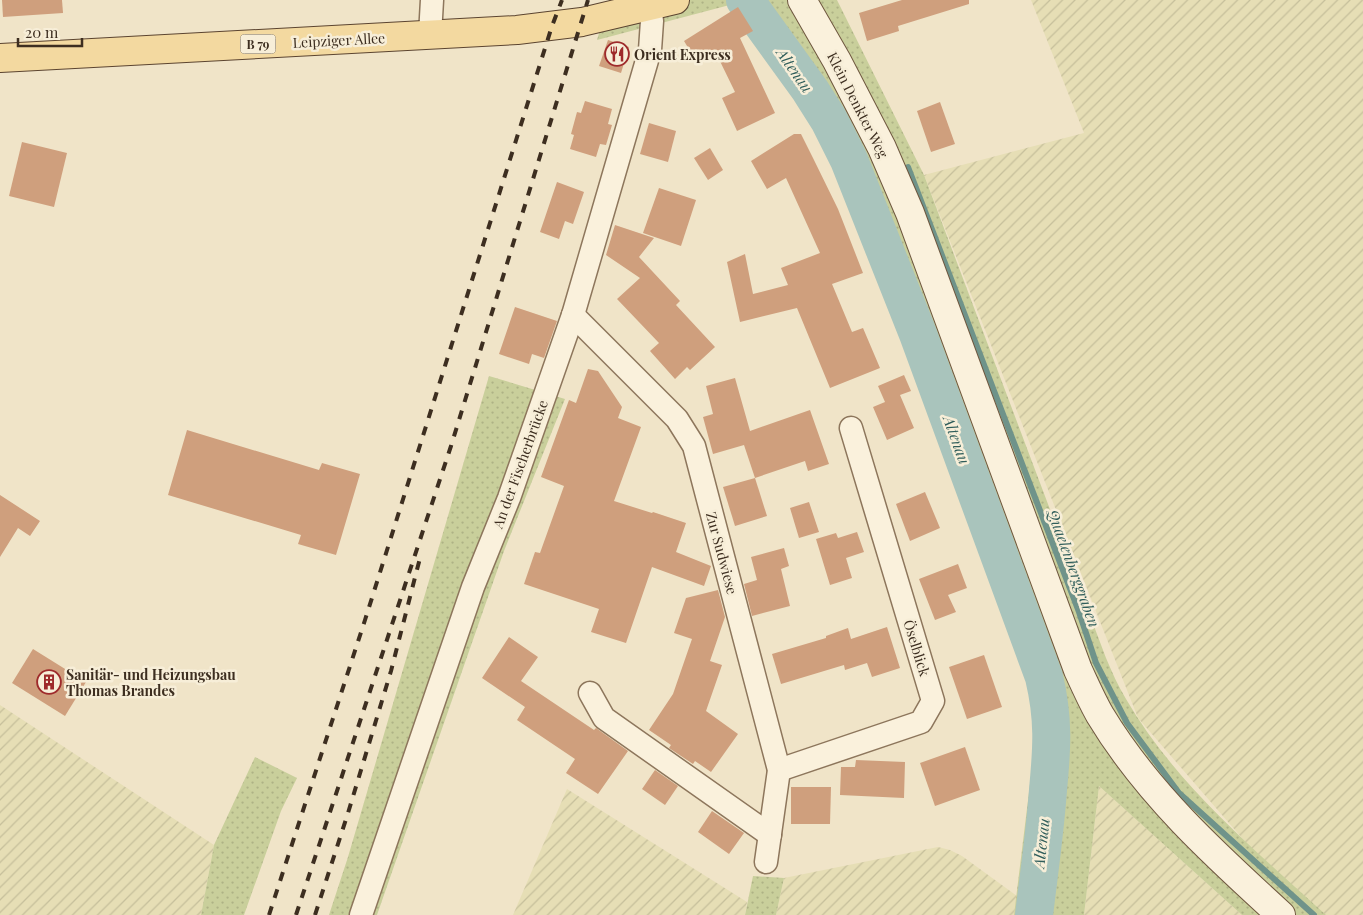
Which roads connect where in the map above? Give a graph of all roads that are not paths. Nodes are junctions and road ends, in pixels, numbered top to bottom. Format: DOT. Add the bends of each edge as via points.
graph roads {
  1 [pos="432,0"];
  2 [pos="802,0"];
  3 [pos="663,3"];
  4 [pos="430,34"];
  5 [pos="0,58"];
  6 [pos="573,315"];
  7 [pos="851,428"];
  8 [pos="590,693"];
  9 [pos="779,770"];
  10 [pos="770,835"];
  11 [pos="766,862"];
  12 [pos="361,915"];
  13 [pos="1282,915"];
  1 -- 4 [label="street"];
  2 -- 13 [label="street, Klein Denkter Weg" via="882,148 910,213 1078,670 1099,713 1162,799 1228,867"];
  3 -- 4 [label="main road, Leipziger Allee / B 79" via="552,26"];
  3 -- 6 [label="street, An der Fischerbrücke" via="652,21 650,50"];
  4 -- 5 [label="main road, Leipziger Allee / B 79"];
  6 -- 9 [label="street, Zur Sudwiese" via="677,419 694,446"];
  6 -- 12 [label="street, An der Fischerbrücke" via="509,498 473,587"];
  7 -- 9 [label="street, Öselblick" via="933,701 921,722"];
  8 -- 10 [label="street" via="604,718"];
  9 -- 10 [label="street, Zur Sudwiese"];
  10 -- 11 [label="street, Zur Sudwiese"];
}
